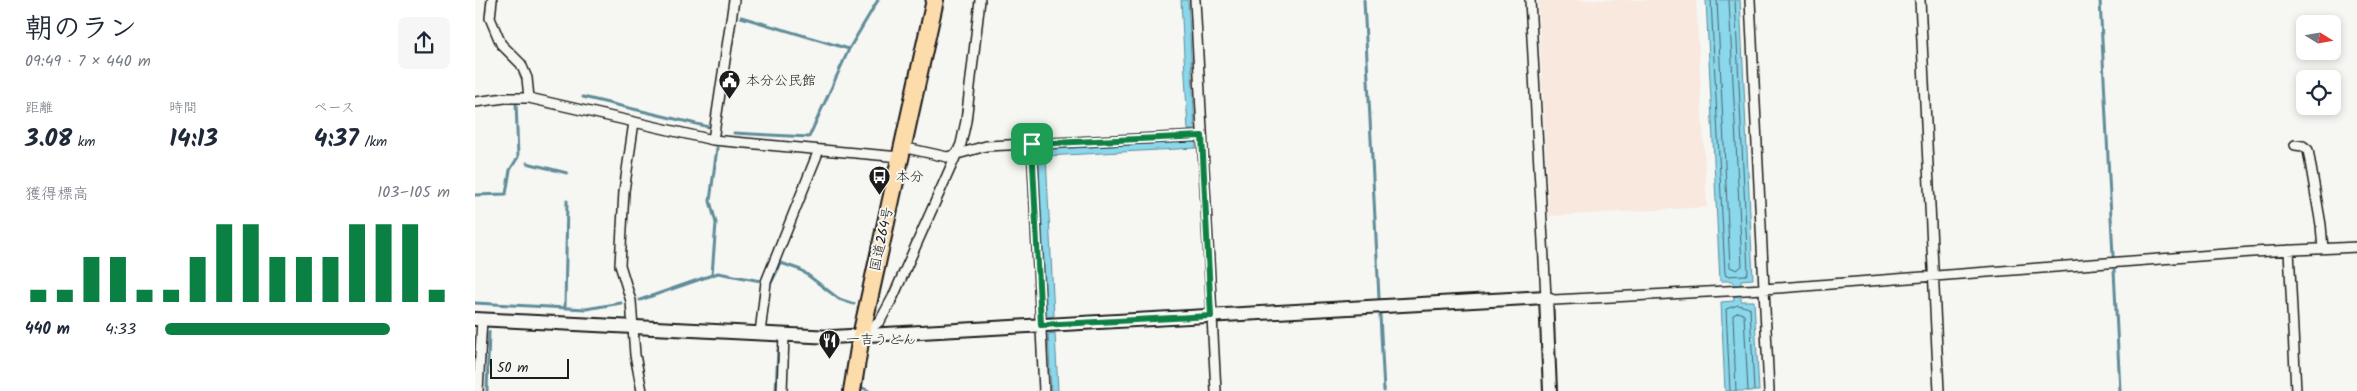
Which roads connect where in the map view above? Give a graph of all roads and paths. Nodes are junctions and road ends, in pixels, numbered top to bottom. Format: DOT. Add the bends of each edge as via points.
graph roads {
  1 [pos="492,0"];
  2 [pos="734,0"];
  3 [pos="935,0"];
  4 [pos="980,0"];
  5 [pos="1195,0"];
  6 [pos="1530,0"];
  7 [pos="1750,0"];
  8 [pos="1920,0"];
  9 [pos="529,98"];
  10 [pos="475,102"];
  11 [pos="634,122"];
  12 [pos="1202,136"];
  13 [pos="713,140"];
  14 [pos="1032,144"];
  15 [pos="2295,145"];
  16 [pos="819,150"];
  17 [pos="901,152"];
  18 [pos="957,154"];
  19 [pos="2357,247"];
  20 [pos="2323,249"];
  21 [pos="2289,250"];
  22 [pos="1933,276"];
  23 [pos="1763,289"];
  24 [pos="1546,297"];
  25 [pos="1211,316"];
  26 [pos="479,319"];
  27 [pos="1041,325"];
  28 [pos="633,326"];
  29 [pos="760,333"];
  30 [pos="784,334"];
  31 [pos="861,336"];
  32 [pos="478,391"];
  33 [pos="642,391"];
  34 [pos="782,391"];
  35 [pos="852,391"];
  36 [pos="1045,391"];
  37 [pos="1216,391"];
  38 [pos="1550,391"];
  39 [pos="1769,391"];
  40 [pos="1939,391"];
  41 [pos="2296,391"];
  1 -- 9 [label="street" via="490,18 501,44 521,64 527,78"];
  2 -- 13 [label="street"];
  3 -- 17 [label="highway, 国道264号"];
  4 -- 18 [label="street" via="966,121"];
  5 -- 12 [label="street"];
  6 -- 24 [label="street"];
  7 -- 23 [label="street"];
  8 -- 22 [label="street"];
  9 -- 10 [label="street"];
  9 -- 11 [label="street"];
  11 -- 13 [label="street"];
  11 -- 28 [label="street" via="624,191 620,265 631,301"];
  12 -- 14 [label="street"];
  12 -- 25 [label="street"];
  13 -- 16 [label="street"];
  14 -- 18 [label="street" via="986,146"];
  14 -- 27 [label="street"];
  15 -- 20 [label="street" via="2308,150"];
  16 -- 17 [label="street"];
  16 -- 29 [label="street" via="766,282"];
  17 -- 18 [label="street" via="947,157"];
  17 -- 31 [label="highway, 国道264号"];
  18 -- 31 [label="street" via="893,297 880,321"];
  19 -- 20 [label="street"];
  20 -- 21 [label="street"];
  21 -- 22 [label="street"];
  21 -- 41 [label="street"];
  22 -- 23 [label="street"];
  22 -- 40 [label="street"];
  23 -- 24 [label="street" via="1554,300"];
  23 -- 39 [label="street"];
  24 -- 25 [label="street"];
  24 -- 38 [label="street"];
  25 -- 27 [label="street"];
  25 -- 37 [label="street"];
  26 -- 28 [label="street"];
  26 -- 32 [label="street"];
  27 -- 31 [label="street"];
  27 -- 36 [label="street"];
  28 -- 29 [label="street"];
  28 -- 33 [label="street"];
  29 -- 30 [label="street"];
  30 -- 31 [label="street"];
  30 -- 34 [label="street"];
  31 -- 35 [label="highway, 国道264号"];
}
